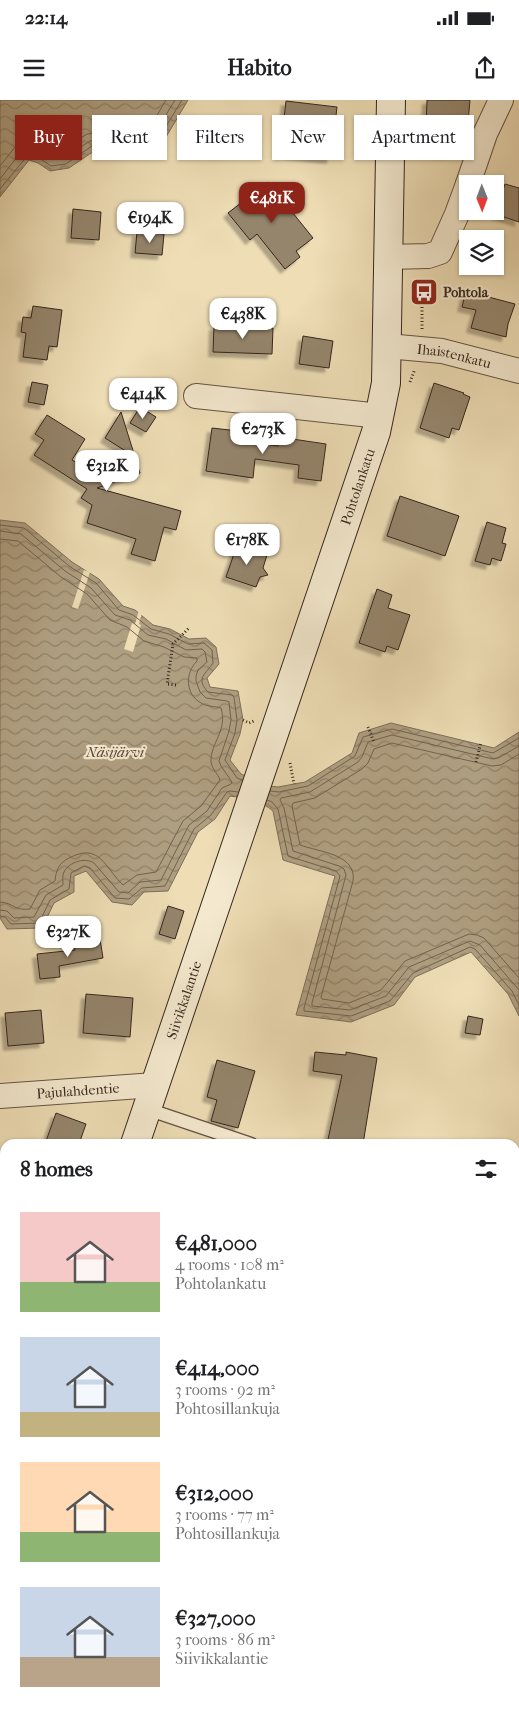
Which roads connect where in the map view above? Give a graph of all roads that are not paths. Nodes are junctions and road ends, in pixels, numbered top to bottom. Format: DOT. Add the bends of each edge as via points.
graph roads {
  1 [pos="391,100"];
  2 [pos="501,100"];
  3 [pos="471,175"];
  4 [pos="459,206"];
  5 [pos="388,257"];
  6 [pos="387,346"];
  7 [pos="519,371"];
  8 [pos="196,396"];
  9 [pos="380,416"];
  10 [pos="233,856"];
  11 [pos="0,1096"];
  12 [pos="151,1097"];
  13 [pos="137,1139"];
  14 [pos="240,1139"];
  1 -- 5 [label="main road, Pohtolankatu"];
  2 -- 3 [label="street"];
  4 -- 5 [label="street" via="440,252 428,256"];
  5 -- 6 [label="main road, Pohtolankatu"];
  6 -- 7 [label="street, Ihaistenkatu" via="442,352"];
  6 -- 9 [label="main road, Pohtolankatu" via="386,383"];
  8 -- 9 [label="street"];
  9 -- 10 [label="main road, Pohtolankatu"];
  10 -- 12 [label="main road, Siivikkalantie"];
  11 -- 12 [label="street, Pajulahdentie"];
  12 -- 13 [label="main road, Siivikkalantie"];
  12 -- 14 [label="lane"];
}
